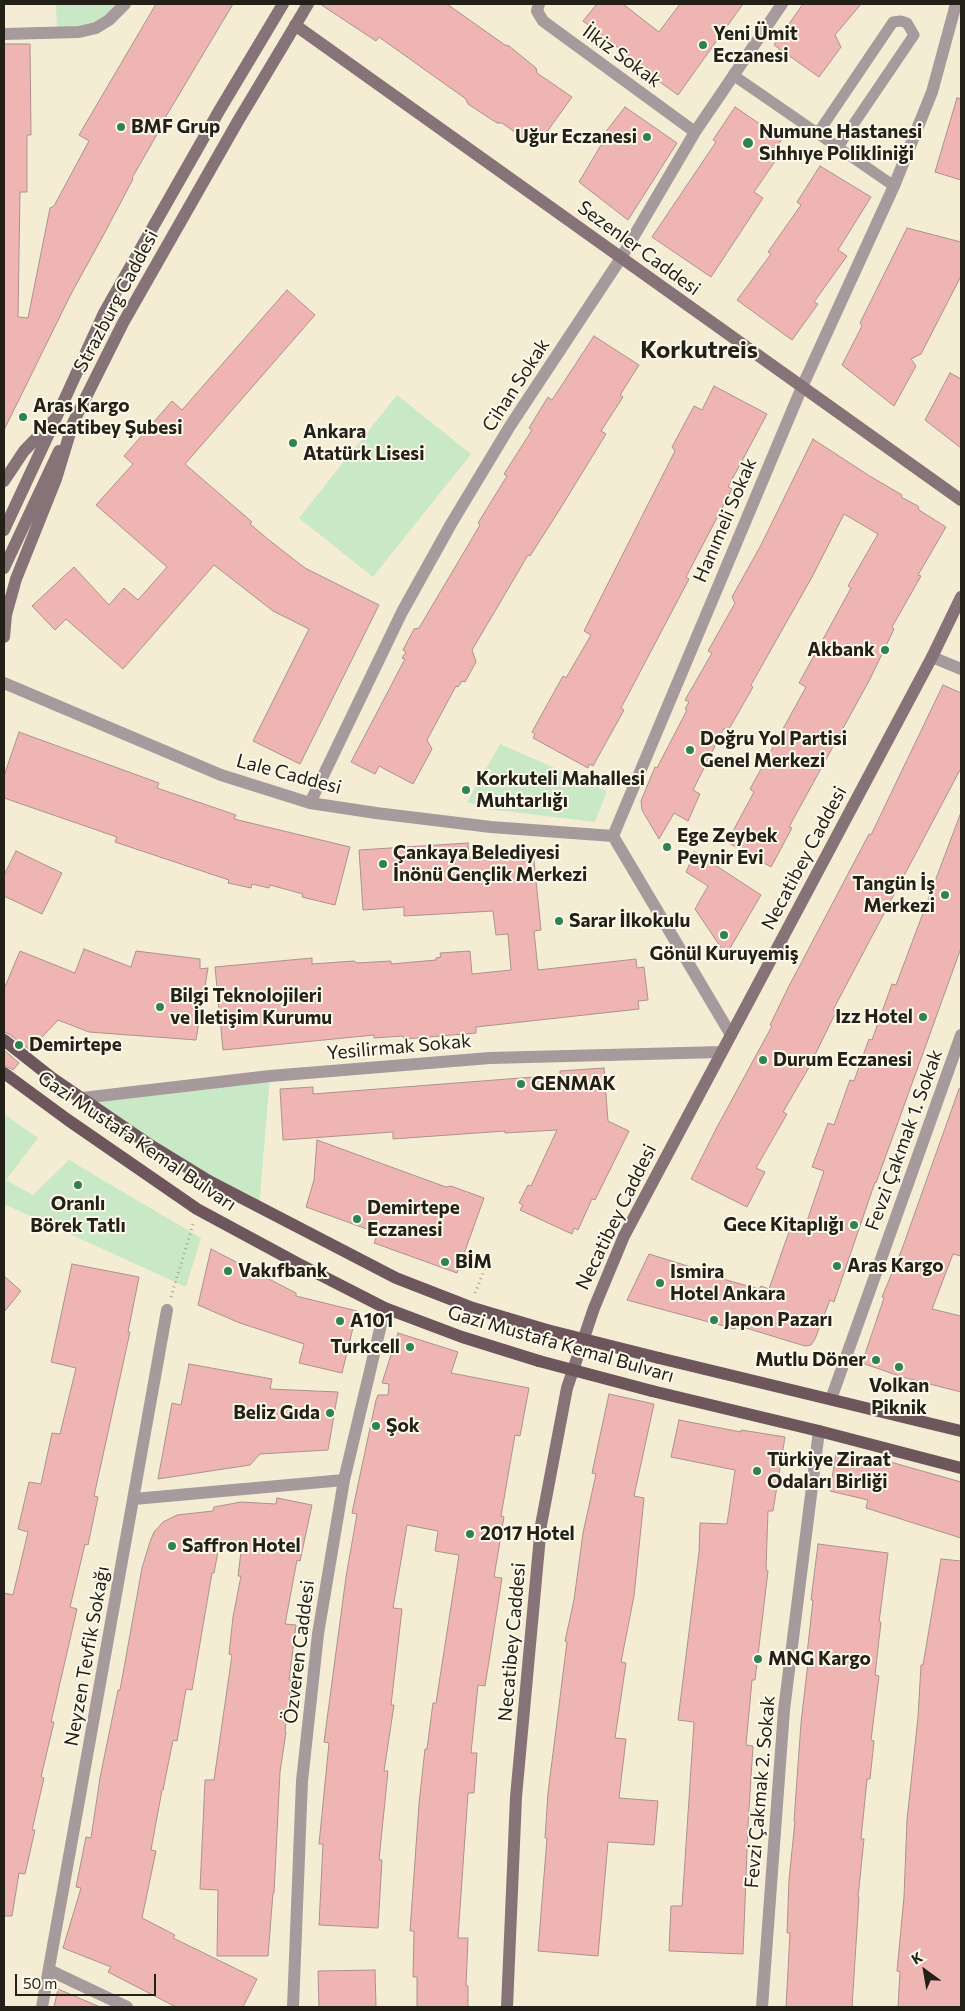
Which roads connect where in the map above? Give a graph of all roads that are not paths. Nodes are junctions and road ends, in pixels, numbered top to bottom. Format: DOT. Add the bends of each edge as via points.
graph roads {
  1 [pos="125,4"];
  2 [pos="283,4"];
  3 [pos="308,4"];
  4 [pos="539,4"];
  5 [pos="782,4"];
  6 [pos="956,4"];
  7 [pos="295,25"];
  8 [pos="4,34"];
  9 [pos="733,75"];
  10 [pos="695,132"];
  11 [pos="818,133"];
  12 [pos="838,147"];
  13 [pos="894,186"];
  14 [pos="621,258"];
  15 [pos="802,387"];
  16 [pos="56,418"];
  17 [pos="73,423"];
  18 [pos="4,481"];
  19 [pos="961,500"];
  20 [pos="4,530"];
  21 [pos="4,568"];
  22 [pos="961,597"];
  23 [pos="4,637"];
  24 [pos="932,657"];
  25 [pos="961,669"];
  26 [pos="4,683"];
  27 [pos="310,803"];
  28 [pos="613,836"];
  29 [pos="731,1034"];
  30 [pos="961,1035"];
  31 [pos="4,1040"];
  32 [pos="721,1052"];
  33 [pos="4,1073"];
  34 [pos="82,1098"];
  35 [pos="385,1308"];
  36 [pos="167,1310"];
  37 [pos="831,1400"];
  38 [pos="819,1431"];
  39 [pos="961,1431"];
  40 [pos="961,1468"];
  41 [pos="344,1480"];
  42 [pos="134,1499"];
  43 [pos="49,1970"];
  44 [pos="42,2007"];
  45 [pos="127,2007"];
  46 [pos="293,2007"];
  47 [pos="507,2007"];
  48 [pos="762,2007"];
  1 -- 8 [label="street" via="96,28 79,32"];
  2 -- 16 [label="main road, Strazburg Caddesi" via="108,305"];
  3 -- 7 [label="main road, Strazburg Caddesi"];
  4 -- 10 [label="street, İlkiz Sokak" via="537,11 543,21"];
  5 -- 9 [label="street, Cihan Sokak"];
  6 -- 13 [label="street, Hanımeli Sokak" via="932,92"];
  7 -- 14 [label="main road, Sezenler Caddesi"];
  7 -- 17 [label="main road, Strazburg Caddesi" via="123,323"];
  9 -- 10 [label="street, Cihan Sokak"];
  9 -- 11 [label="lane"];
  10 -- 14 [label="street, Cihan Sokak"];
  11 -- 12 [label="lane"];
  11 -- 12 [label="lane" via="893,22 907,23 914,35"];
  12 -- 13 [label="lane"];
  13 -- 15 [label="street, Hanımeli Sokak"];
  14 -- 15 [label="main road, Sezenler Caddesi"];
  14 -- 27 [label="street, Cihan Sokak" via="510,426 451,524 402,612"];
  15 -- 19 [label="main road, Sezenler Caddesi"];
  15 -- 28 [label="street, Hanımeli Sokak"];
  16 -- 18 [label="main road, Strazburg Caddesi" via="24,451"];
  16 -- 20 [label="main road"];
  17 -- 21 [label="main road"];
  17 -- 23 [label="main road, Strazburg Caddesi" via="56,479 16,579"];
  22 -- 24 [label="main road, Necatibey Caddesi"];
  24 -- 25 [label="street"];
  24 -- 29 [label="main road, Necatibey Caddesi"];
  26 -- 27 [label="street, Lale Caddesi" via="220,775"];
  27 -- 28 [label="street, Lale Caddesi" via="491,826"];
  28 -- 29 [label="street"];
  29 -- 32 [label="main road, Necatibey Caddesi"];
  30 -- 37 [label="street, Fevzi Çakmak 1. Sokak"];
  31 -- 34 [label="main road, Gazi Mustafa Kemal Bulvarı"];
  32 -- 34 [label="street, Yesilirmak Sokak" via="490,1058 270,1076"];
  32 -- 47 [label="main road, Necatibey Caddesi" via="617,1251 567,1388 542,1525 516,1797"];
  33 -- 35 [label="main road, Gazi Mustafa Kemal Bulvarı" via="197,1209"];
  34 -- 37 [label="main road, Gazi Mustafa Kemal Bulvarı, bridge" via="209,1181 396,1278 470,1307 547,1330"];
  35 -- 38 [label="main road, Gazi Mustafa Kemal Bulvarı, bridge" via="539,1361"];
  35 -- 41 [label="street, Özveren Caddesi"];
  36 -- 42 [label="street, Neyzen Tevfik Sokağı"];
  37 -- 39 [label="main road, Gazi Mustafa Kemal Bulvarı"];
  38 -- 40 [label="main road, Gazi Mustafa Kemal Bulvarı"];
  38 -- 48 [label="street, Fevzi Çakmak 2. Sokak" via="784,1710"];
  41 -- 42 [label="street"];
  41 -- 46 [label="street, Özveren Caddesi" via="318,1634 302,1780"];
  42 -- 43 [label="street, Neyzen Tevfik Sokağı"];
  43 -- 44 [label="street, Neyzen Tevfik Sokağı"];
  43 -- 45 [label="street"];
}
